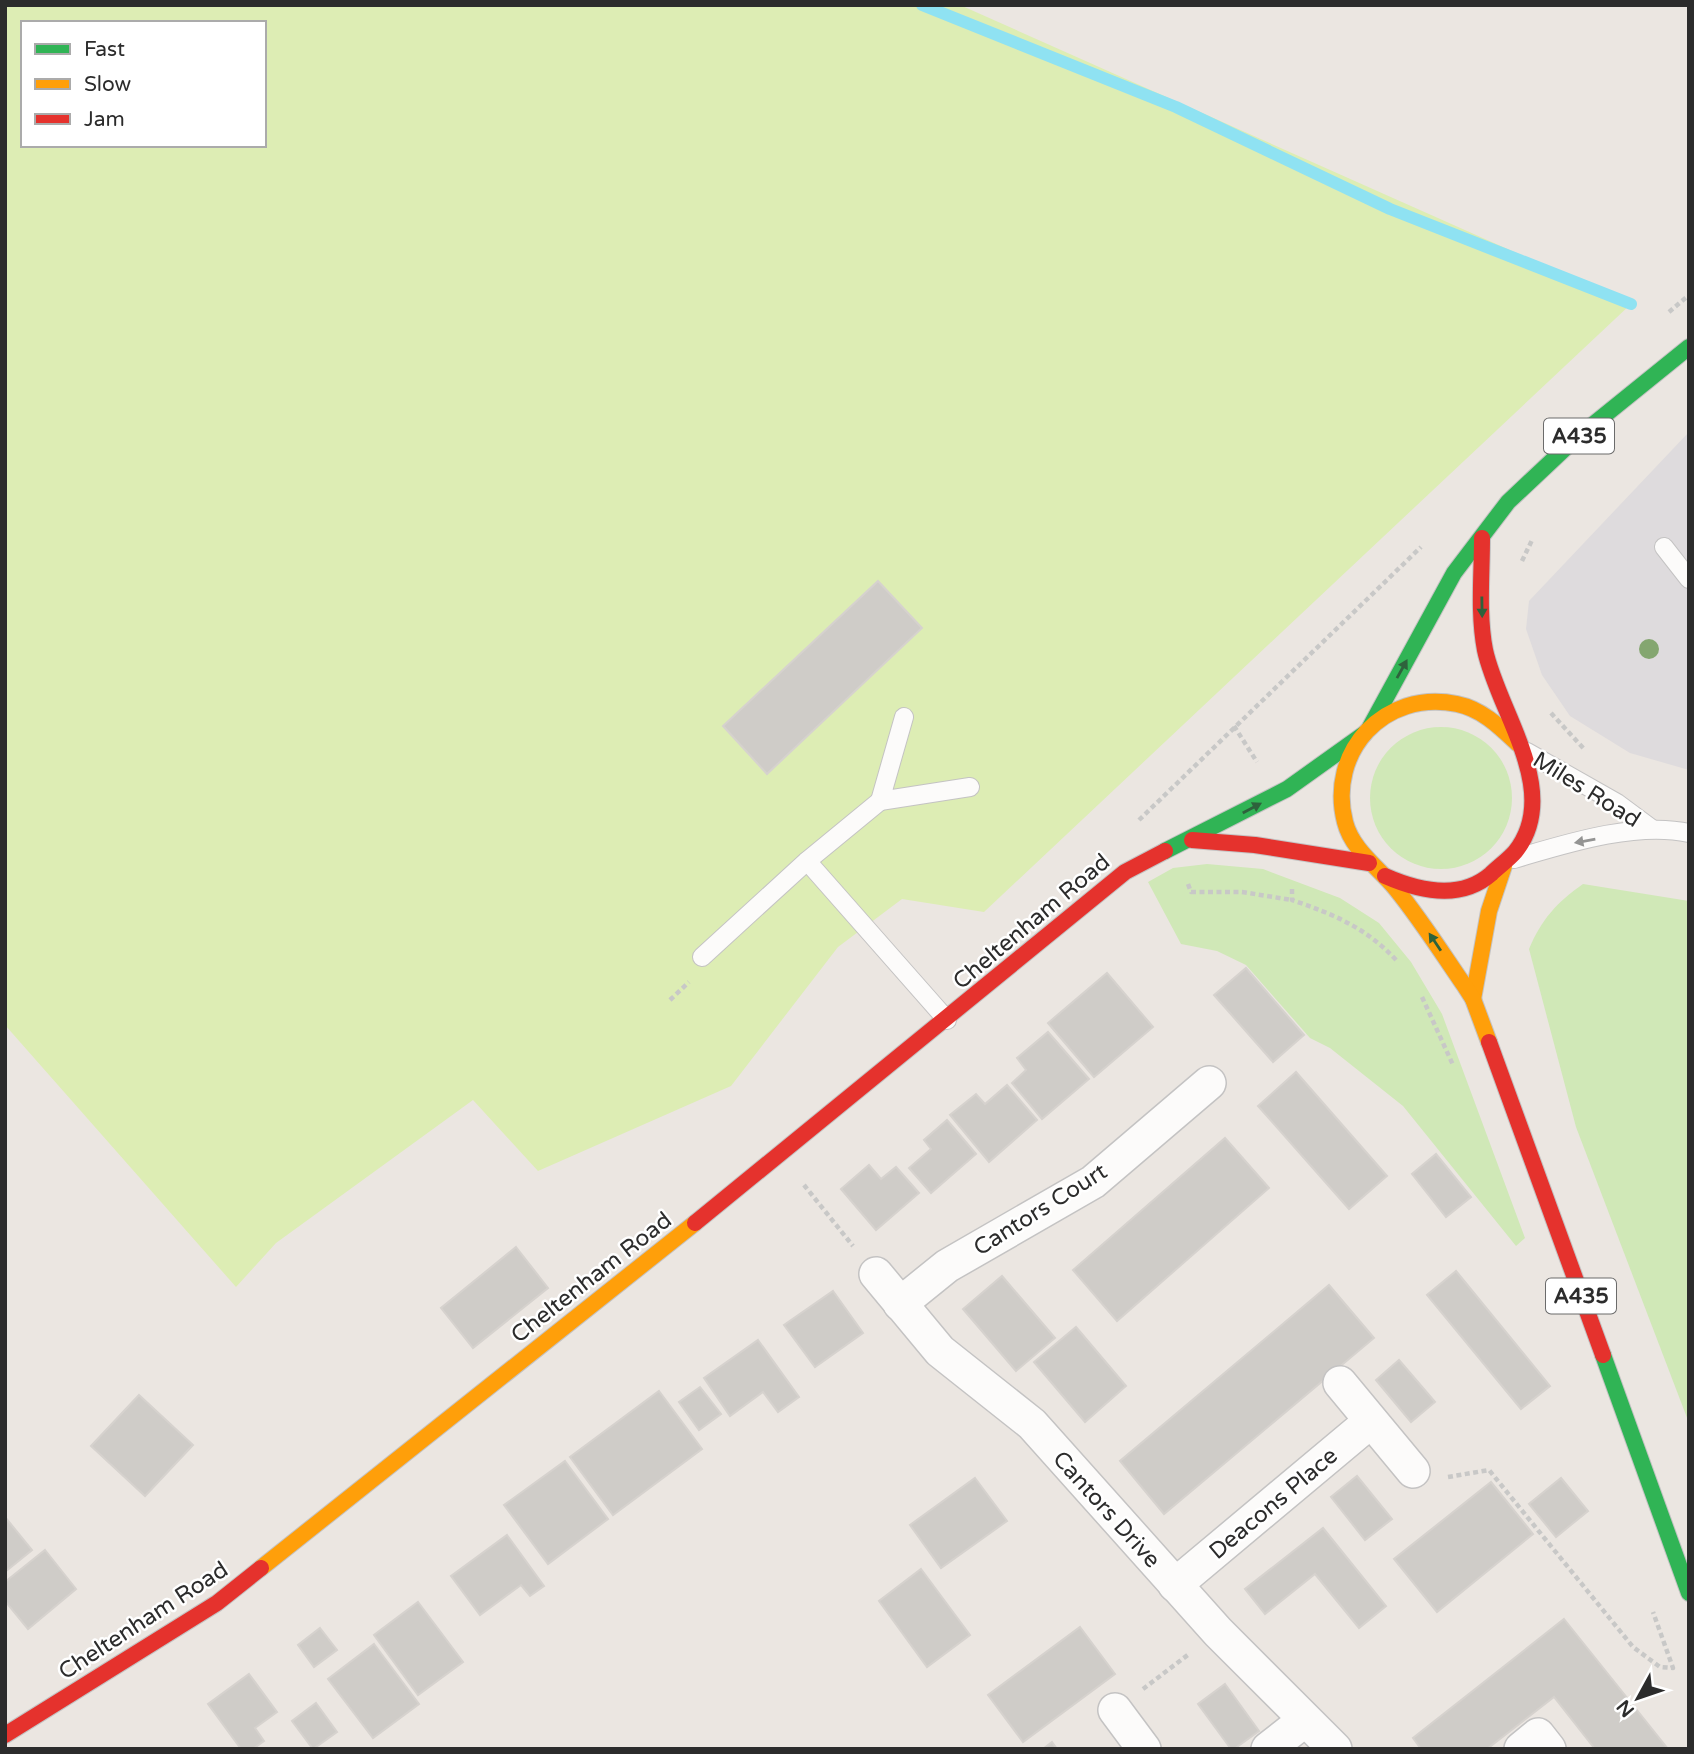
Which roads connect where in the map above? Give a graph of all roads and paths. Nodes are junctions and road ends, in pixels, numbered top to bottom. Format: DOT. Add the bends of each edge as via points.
graph roads {
  1 [pos="1689,347"];
  2 [pos="1536,532"];
  3 [pos="1482,538"];
  4 [pos="1428,541"];
  5 [pos="1664,547"];
  6 [pos="1518,569"];
  7 [pos="1689,579"];
  8 [pos="1548,710"];
  9 [pos="904,717"];
  10 [pos="1234,726"];
  11 [pos="1366,731"];
  12 [pos="1520,747"];
  13 [pos="1594,756"];
  14 [pos="970,787"];
  15 [pos="1278,794"];
  16 [pos="880,801"];
  17 [pos="1140,816"];
  18 [pos="1652,829"];
  19 [pos="1689,832"];
  20 [pos="1192,840"];
  21 [pos="1293,851"];
  22 [pos="807,862"];
  23 [pos="1369,863"];
  24 [pos="1507,863"];
  25 [pos="1385,876"];
  26 [pos="702,957"];
  27 [pos="1405,970"];
  28 [pos="1416,988"];
  29 [pos="1473,999"];
  30 [pos="947,1020"];
  31 [pos="1453,1067"];
  32 [pos="1209,1083"];
  33 [pos="780,1156"];
  34 [pos="876,1274"];
  35 [pos="900,1304"];
  36 [pos="1340,1383"];
  37 [pos="1371,1421"];
  38 [pos="1413,1471"];
  39 [pos="1175,1585"];
  40 [pos="1689,1593"];
  41 [pos="1650,1604"];
  42 [pos="1218,1632"];
  43 [pos="1115,1710"];
  44 [pos="1304,1720"];
  45 [pos="5,1735"];
  46 [pos="1144,1749"];
  47 [pos="1268,1749"];
  48 [pos="1335,1749"];
  49 [pos="1521,1749"];
  50 [pos="1549,1749"];
  1 -- 3 [label="main road, A435" via="1538,472"];
  2 -- 6 [label="path"];
  11 -- 3 [label="main road, A435, one-way" via="1454,573"];
  3 -- 12 [label="main road, one-way" via="1485,650"];
  4 -- 10 [label="path"];
  5 -- 7 [label="lane"];
  8 -- 13 [label="path"];
  9 -- 16 [label="lane"];
  10 -- 15 [label="path"];
  10 -- 17 [label="path"];
  11 -- 12 [label="main road" via="1403,706 1431,700 1465,703 1494,718"];
  11 -- 15 [label="main road, Cheltenham Road"];
  11 -- 23 [label="main road" via="1346,765 1342,804 1351,837"];
  12 -- 18 [label="lane, Miles Road" via="1617,803"];
  12 -- 24 [label="main road" via="1534,799 1523,840"];
  14 -- 16 [label="lane"];
  20 -- 15 [label="main road, Cheltenham Road, one-way"];
  16 -- 22 [label="lane"];
  18 -- 19 [label="lane, Miles Road"];
  18 -- 24 [label="lane, Miles Road, one-way" via="1559,845"];
  20 -- 21 [label="main road, Cheltenham Road"];
  20 -- 30 [label="main road, Cheltenham Road" via="1125,872"];
  21 -- 23 [label="main road, Cheltenham Road"];
  21 -- 27 [label="path" via="1292,900 1371,935"];
  22 -- 26 [label="lane"];
  22 -- 30 [label="lane"];
  23 -- 25 [label="main road"];
  24 -- 25 [label="main road" via="1478,884 1442,892 1413,889"];
  24 -- 29 [label="main road" via="1489,911"];
  29 -- 25 [label="main road, A435, one-way" via="1432,935"];
  28 -- 31 [label="path"];
  29 -- 40 [label="main road, A435"];
  30 -- 33 [label="main road, Cheltenham Road"];
  32 -- 35 [label="street, Cantors Court" via="1093,1182 947,1266"];
  33 -- 34 [label="path"];
  33 -- 45 [label="main road, Cheltenham Road" via="217,1603"];
  34 -- 35 [label="street, Cantors Drive"];
  35 -- 39 [label="street, Cantors Drive" via="940,1352 1032,1424"];
  36 -- 37 [label="street"];
  37 -- 38 [label="street"];
  37 -- 39 [label="street, Deacons Place"];
  38 -- 41 [label="path" via="1425,1481 1489,1470 1633,1647 1660,1667 1673,1668"];
  39 -- 42 [label="street, Cantors Drive"];
  42 -- 43 [label="path"];
  42 -- 44 [label="street, Cantors Drive"];
  43 -- 46 [label="street"];
  44 -- 47 [label="street"];
  44 -- 48 [label="street, Cantors Drive"];
  49 -- 50 [label="street" via="1538,1735"];
}
